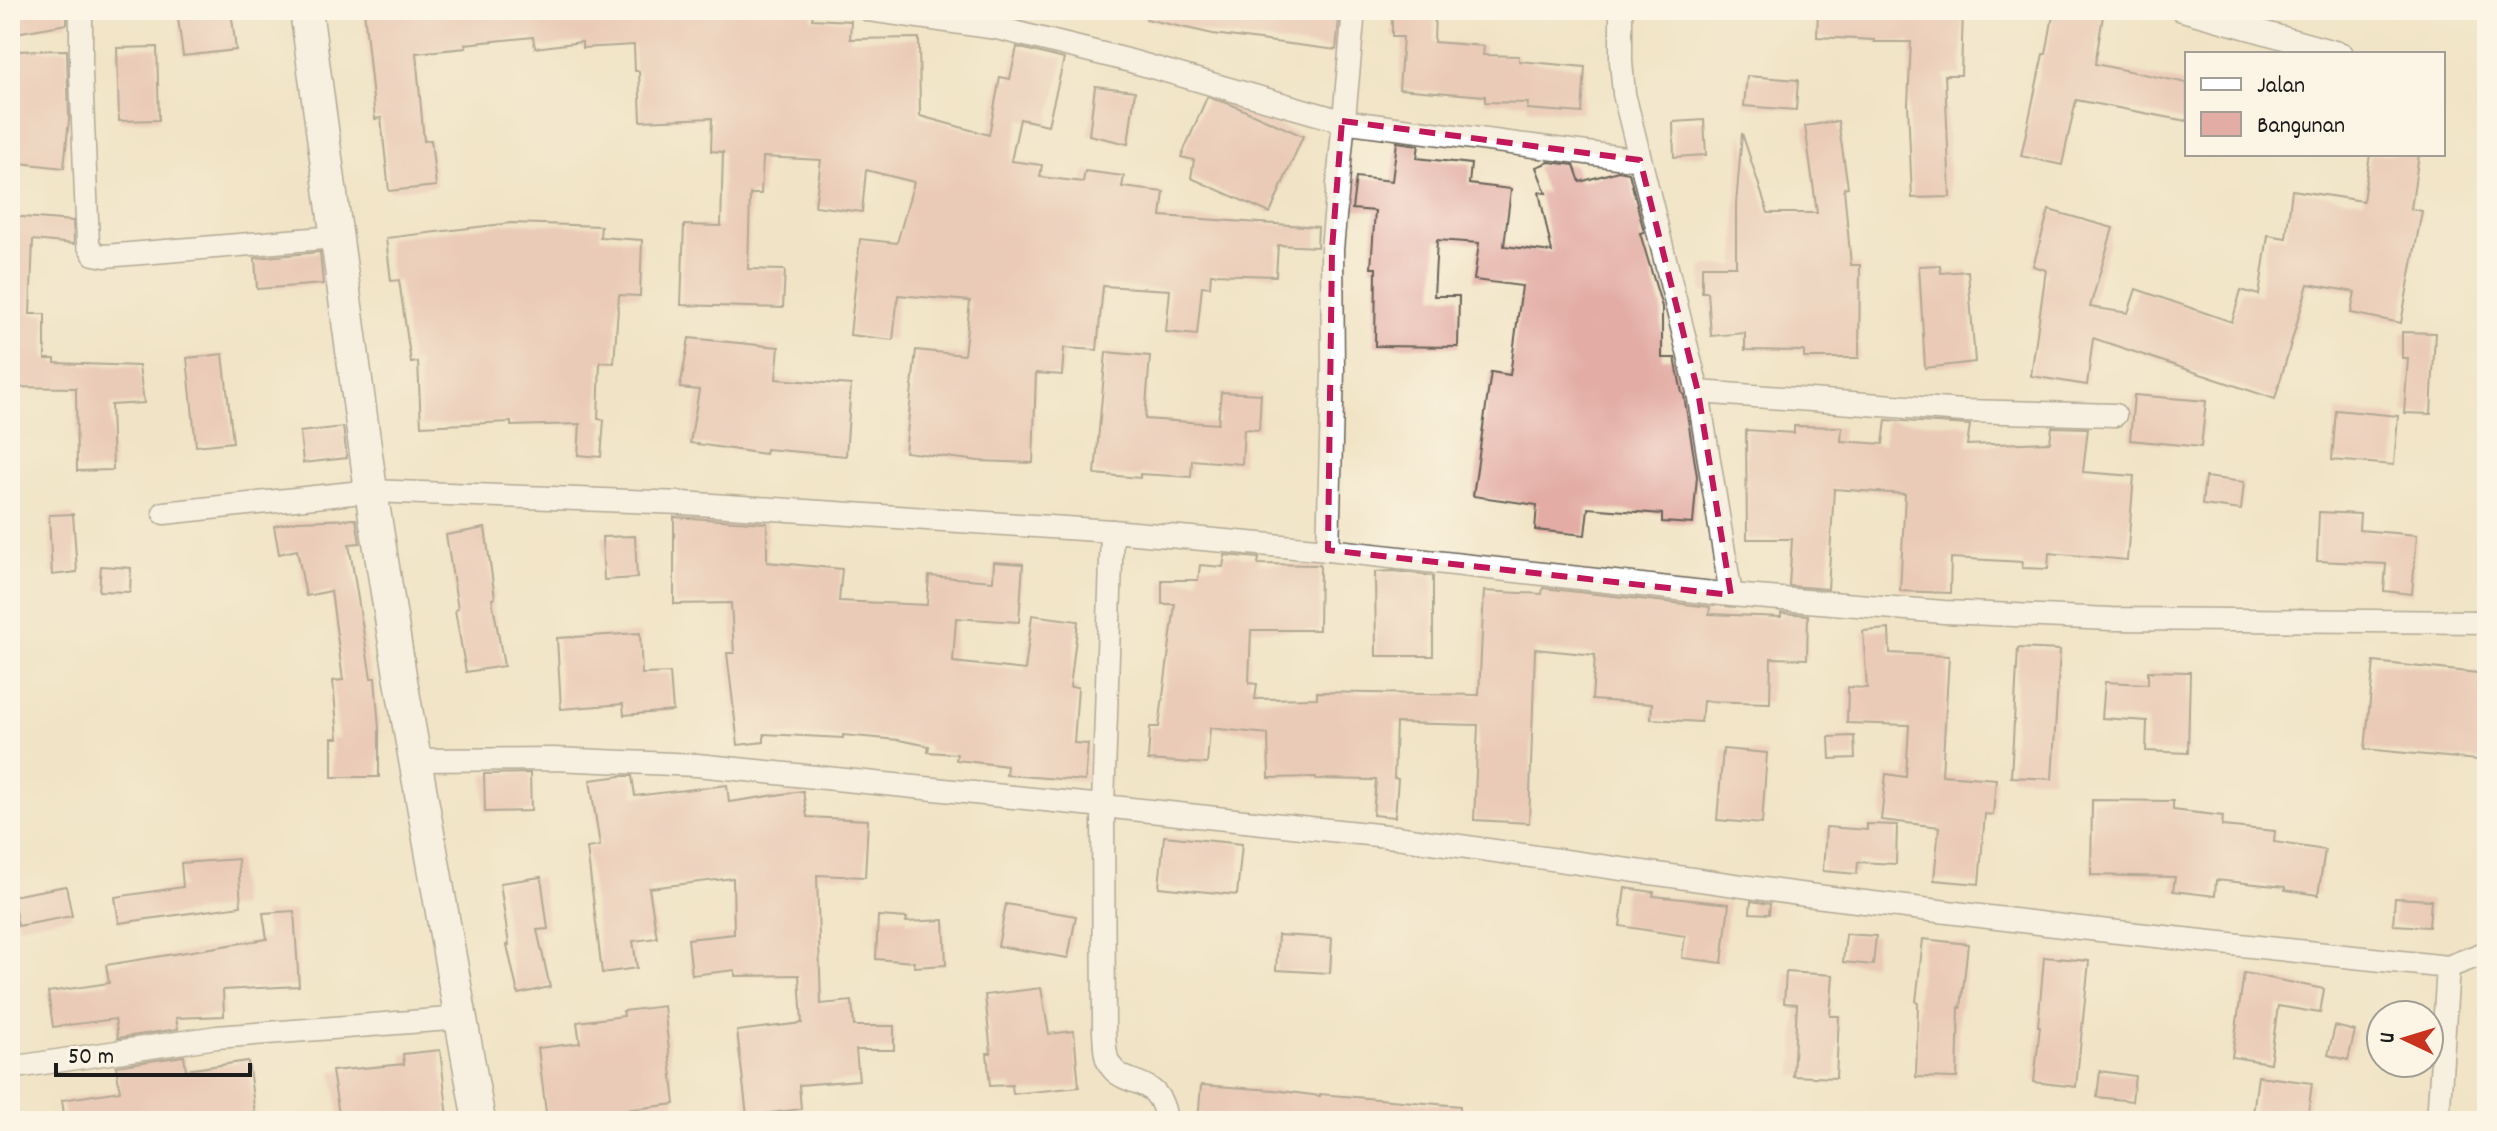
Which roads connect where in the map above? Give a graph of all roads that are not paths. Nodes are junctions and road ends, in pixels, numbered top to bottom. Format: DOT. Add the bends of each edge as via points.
graph roads {
  1 [pos="81,10"];
  2 [pos="306,10"];
  3 [pos="869,10"];
  4 [pos="1354,10"];
  5 [pos="1621,10"];
  6 [pos="2182,10"];
  7 [pos="2335,52"];
  8 [pos="1342,121"];
  9 [pos="1640,160"];
  10 [pos="336,237"];
  11 [pos="1698,392"];
  12 [pos="2115,415"];
  13 [pos="371,491"];
  14 [pos="164,513"];
  15 [pos="1112,531"];
  16 [pos="1328,550"];
  17 [pos="1731,595"];
  18 [pos="2487,622"];
  19 [pos="417,760"];
  20 [pos="1103,806"];
  21 [pos="2487,952"];
  22 [pos="2448,967"];
  23 [pos="462,1018"];
  24 [pos="10,1068"];
  25 [pos="479,1121"];
  26 [pos="1166,1121"];
  27 [pos="2438,1121"];
  1 -- 10 [label="street" via="88,244 94,254"];
  2 -- 10 [label="street"];
  3 -- 8 [label="street" via="997,28"];
  4 -- 8 [label="street"];
  5 -- 9 [label="street" via="1624,94"];
  6 -- 7 [label="street"];
  8 -- 9 [label="street"];
  8 -- 16 [label="street" via="1332,249"];
  9 -- 11 [label="street"];
  10 -- 13 [label="street"];
  11 -- 12 [label="street" via="1963,411"];
  11 -- 17 [label="street"];
  13 -- 14 [label="street"];
  13 -- 15 [label="street" via="682,503"];
  13 -- 19 [label="street"];
  15 -- 16 [label="street"];
  15 -- 20 [label="street"];
  16 -- 17 [label="street"];
  17 -- 18 [label="street" via="2111,619"];
  19 -- 20 [label="street" via="697,765"];
  19 -- 23 [label="street"];
  20 -- 22 [label="street" via="1396,837 2071,927"];
  20 -- 26 [label="street" via="1106,1057 1111,1068 1158,1095"];
  21 -- 22 [label="street"];
  22 -- 27 [label="street"];
  23 -- 24 [label="street" via="217,1037"];
  23 -- 25 [label="street"];
}
